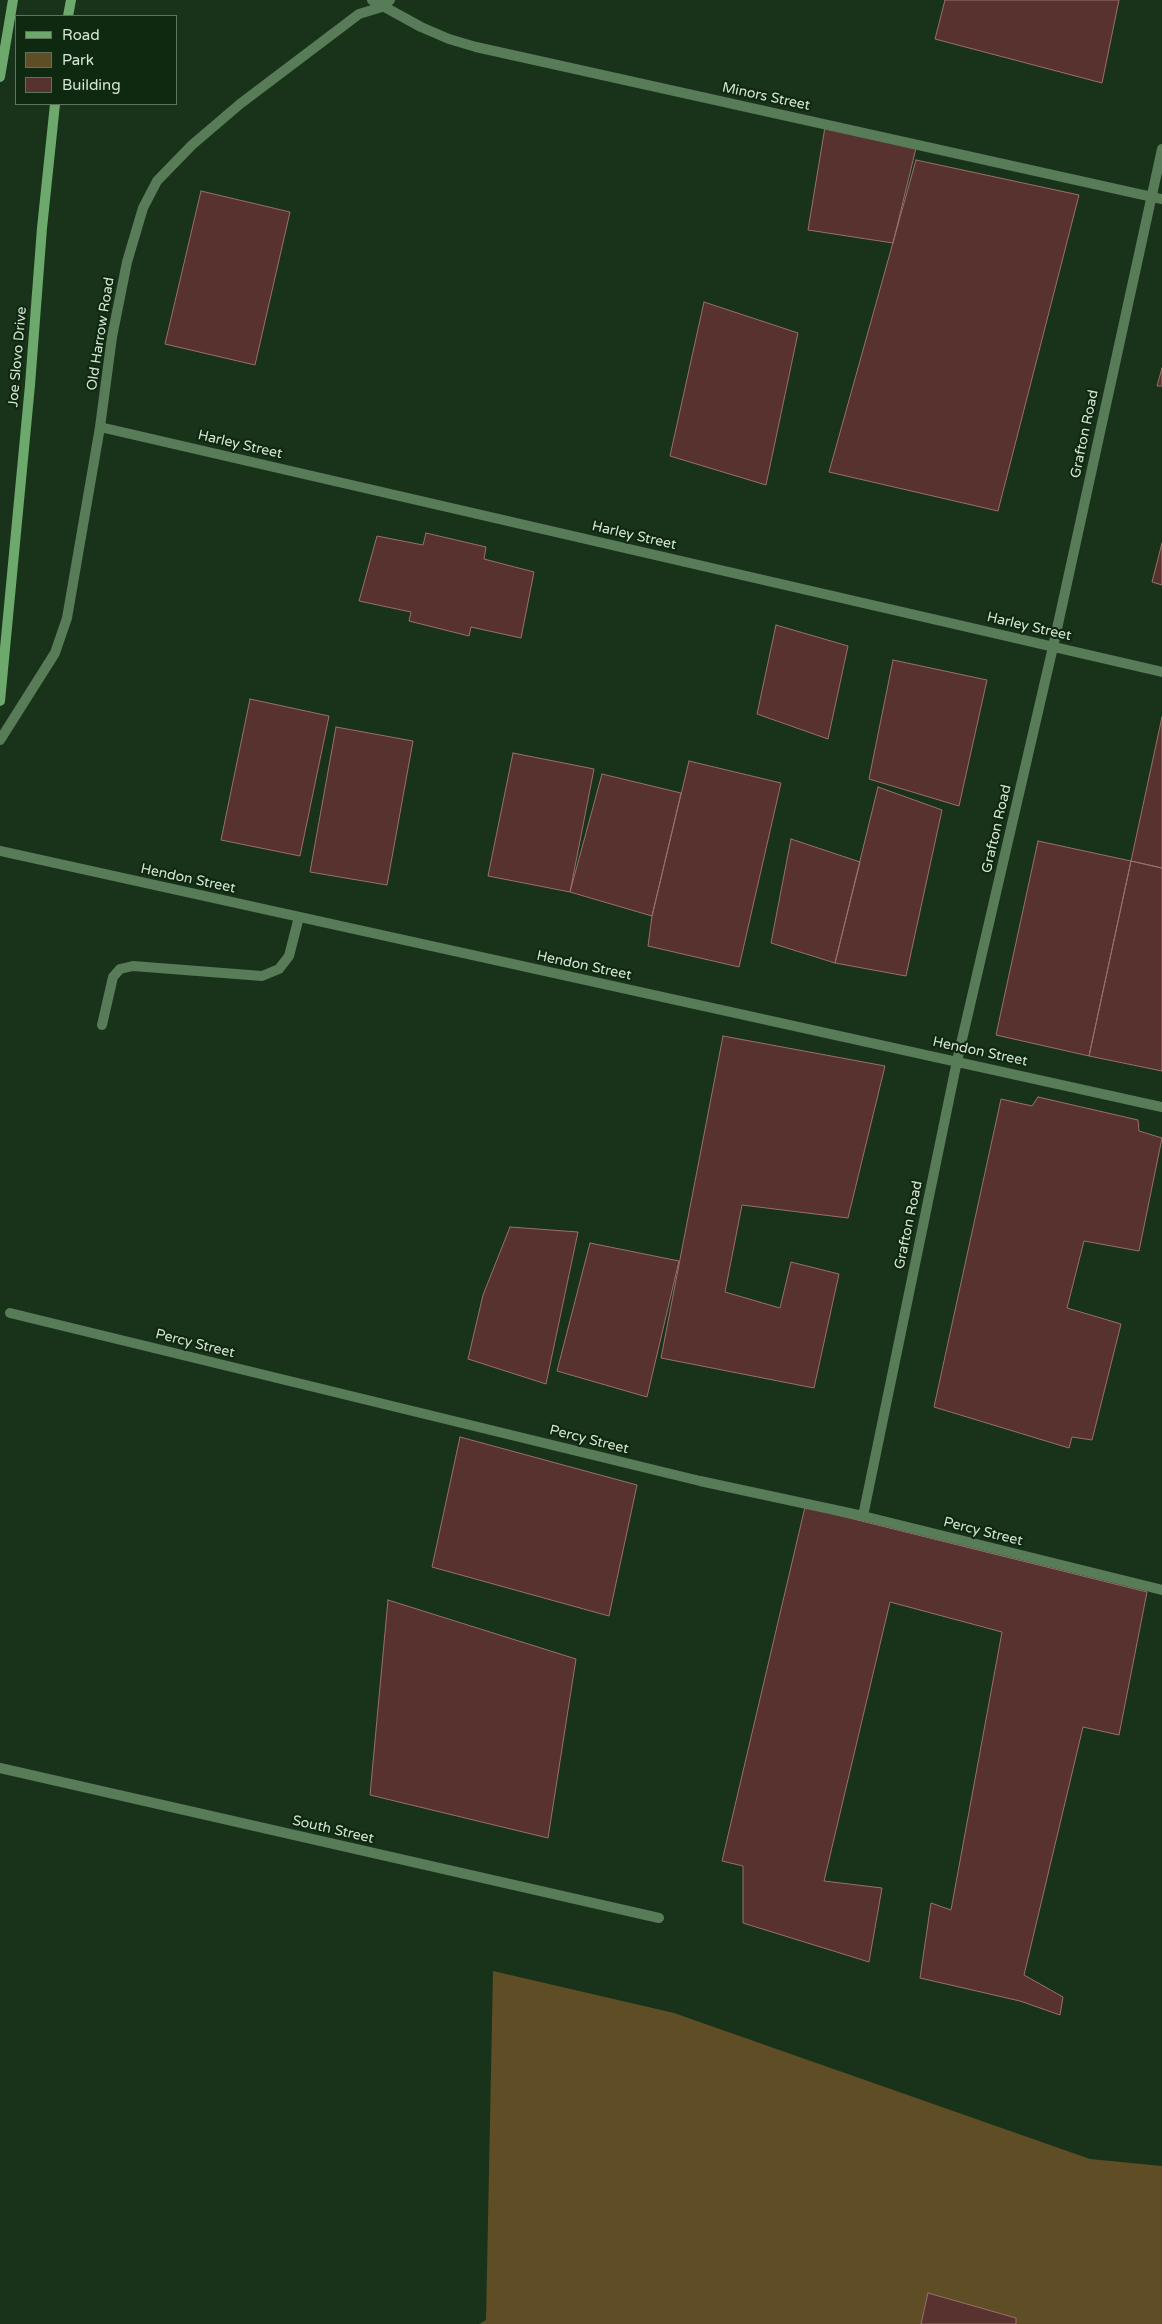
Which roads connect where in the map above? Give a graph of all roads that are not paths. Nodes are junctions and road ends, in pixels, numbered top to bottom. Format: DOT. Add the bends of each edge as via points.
graph roads {
  1 [pos="13,0"];
  2 [pos="71,0"];
  3 [pos="368,0"];
  4 [pos="372,0"];
  5 [pos="386,3"];
  6 [pos="359,14"];
  7 [pos="68,15"];
  8 [pos="0,77"];
  9 [pos="55,105"];
  10 [pos="1162,148"];
  11 [pos="1157,198"];
  12 [pos="100,427"];
  13 [pos="1053,647"];
  14 [pos="1162,672"];
  15 [pos="0,701"];
  16 [pos="0,740"];
  17 [pos="0,851"];
  18 [pos="299,917"];
  19 [pos="102,1025"];
  20 [pos="957,1061"];
  21 [pos="1162,1107"];
  22 [pos="10,1313"];
  23 [pos="863,1516"];
  24 [pos="1162,1590"];
  25 [pos="0,1768"];
  26 [pos="659,1918"];
  1 -- 8 [label="main road"];
  2 -- 7 [label="main road"];
  3 -- 6 [label="street"];
  4 -- 5 [label="street, Minors Street"];
  5 -- 6 [label="street"];
  5 -- 11 [label="street, Minors Street" via="442,36 476,47"];
  6 -- 12 [label="street, Old Harrow Road" via="240,104 192,145 157,181 143,208 127,262 112,337"];
  9 -- 15 [label="main road, Joe Slovo Drive"];
  10 -- 11 [label="street, Grafton Road"];
  11 -- 13 [label="street, Grafton Road"];
  12 -- 13 [label="street, Harley Street"];
  12 -- 16 [label="street, Old Harrow Road" via="67,618 55,653"];
  13 -- 14 [label="street, Harley Street"];
  13 -- 20 [label="street, Grafton Road"];
  17 -- 18 [label="street, Hendon Street"];
  18 -- 19 [label="street" via="290,956 280,969 262,976 133,966 120,969 113,978"];
  18 -- 20 [label="street, Hendon Street"];
  20 -- 21 [label="street, Hendon Street"];
  20 -- 23 [label="street, Grafton Road"];
  22 -- 23 [label="street, Percy Street" via="700,1481"];
  23 -- 24 [label="street, Percy Street"];
  25 -- 26 [label="street, South Street"];
}
